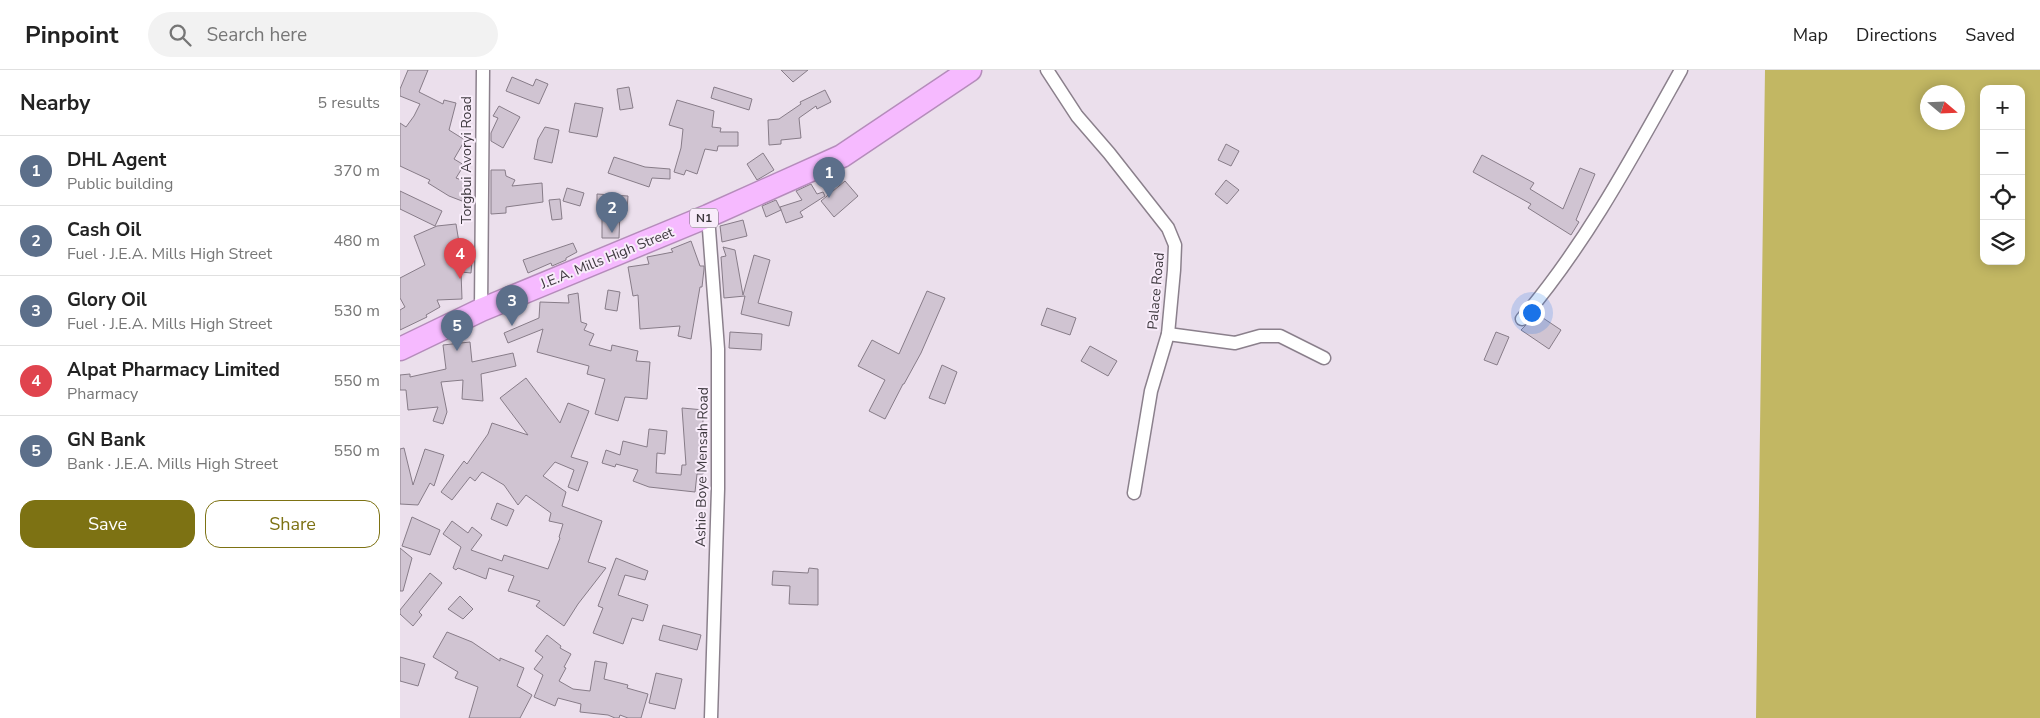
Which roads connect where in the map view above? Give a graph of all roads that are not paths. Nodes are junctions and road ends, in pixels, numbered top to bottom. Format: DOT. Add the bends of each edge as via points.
graph roads {
  1 [pos="483,70"];
  2 [pos="970,70"];
  3 [pos="1047,70"];
  4 [pos="1681,70"];
  5 [pos="708,216"];
  6 [pos="480,310"];
  7 [pos="1522,319"];
  8 [pos="1168,334"];
  9 [pos="400,349"];
  10 [pos="1324,358"];
  11 [pos="1134,493"];
  12 [pos="711,718"];
  1 -- 6 [label="street, Torgbui Avoryi Road"];
  2 -- 5 [label="highway, J.E.A. Mills High Street / N1" via="842,156"];
  3 -- 8 [label="street, Palace Road" via="1076,116 1168,228 1175,245"];
  4 -- 7 [label="street" via="1625,171 1548,288"];
  5 -- 6 [label="highway, J.E.A. Mills High Street / N1"];
  5 -- 12 [label="street, Ashie Boye Mensah Road" via="718,349 718,489"];
  6 -- 9 [label="highway, J.E.A. Mills High Street / N1"];
  8 -- 10 [label="street" via="1235,344 1260,336 1280,336"];
  8 -- 11 [label="street, Palace Road" via="1151,391"];
}
